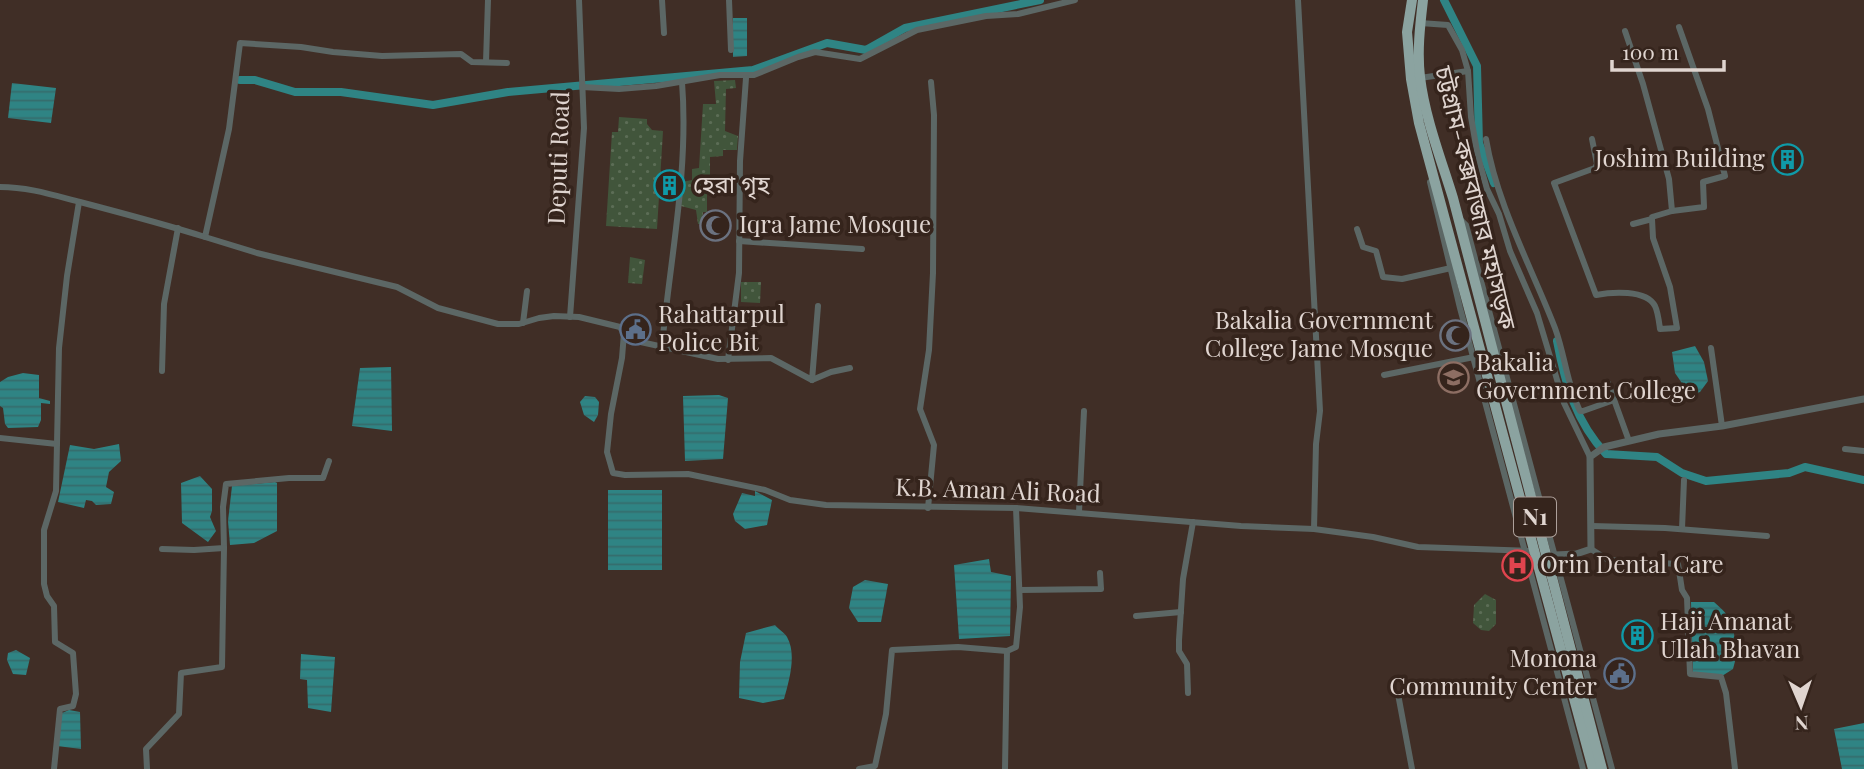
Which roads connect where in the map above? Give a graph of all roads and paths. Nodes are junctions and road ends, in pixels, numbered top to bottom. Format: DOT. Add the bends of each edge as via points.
graph roads {
  1 [pos="488,0"];
  2 [pos="579,0"];
  3 [pos="662,0"];
  4 [pos="729,0"];
  5 [pos="1075,0"];
  6 [pos="1298,0"];
  7 [pos="1412,0"];
  8 [pos="1423,0"];
  9 [pos="1420,23"];
  10 [pos="1679,27"];
  11 [pos="1625,31"];
  12 [pos="664,33"];
  13 [pos="731,50"];
  14 [pos="486,62"];
  15 [pos="507,63"];
  16 [pos="1468,71"];
  17 [pos="746,78"];
  18 [pos="1420,78"];
  19 [pos="682,82"];
  20 [pos="931,82"];
  21 [pos="582,87"];
  22 [pos="1486,139"];
  23 [pos="1592,139"];
  24 [pos="1430,146"];
  25 [pos="0,187"];
  26 [pos="79,202"];
  27 [pos="1672,211"];
  28 [pos="1457,216"];
  29 [pos="1652,219"];
  30 [pos="1633,223"];
  31 [pos="178,229"];
  32 [pos="1357,229"];
  33 [pos="205,237"];
  34 [pos="739,242"];
  35 [pos="862,249"];
  36 [pos="1451,268"];
  37 [pos="527,291"];
  38 [pos="818,306"];
  39 [pos="570,317"];
  40 [pos="523,323"];
  41 [pos="624,333"];
  42 [pos="662,346"];
  43 [pos="1711,348"];
  44 [pos="1474,357"];
  45 [pos="729,360"];
  46 [pos="850,368"];
  47 [pos="162,371"];
  48 [pos="1384,375"];
  49 [pos="812,380"];
  50 [pos="1608,383"];
  51 [pos="1864,399"];
  52 [pos="1614,400"];
  53 [pos="1084,411"];
  54 [pos="1722,426"];
  55 [pos="0,438"];
  56 [pos="1629,441"];
  57 [pos="57,444"];
  58 [pos="1845,449"];
  59 [pos="1864,451"];
  60 [pos="1593,454"];
  61 [pos="329,461"];
  62 [pos="1685,480"];
  63 [pos="928,508"];
  64 [pos="1016,508"];
  65 [pos="1079,513"];
  66 [pos="1193,522"];
  67 [pos="1592,526"];
  68 [pos="1314,529"];
  69 [pos="1682,529"];
  70 [pos="1767,536"];
  71 [pos="224,548"];
  72 [pos="162,549"];
  73 [pos="1591,549"];
  74 [pos="1527,550"];
  75 [pos="1552,554"];
  76 [pos="1100,573"];
  77 [pos="1020,590"];
  78 [pos="1181,612"];
  79 [pos="1136,616"];
  80 [pos="1007,650"];
  81 [pos="1188,693"];
  82 [pos="1398,694"];
  83 [pos="876,768"];
  84 [pos="54,769"];
  85 [pos="147,769"];
  86 [pos="859,769"];
  87 [pos="1005,769"];
  88 [pos="1412,769"];
  89 [pos="1583,769"];
  90 [pos="1593,769"];
  91 [pos="1602,769"];
  92 [pos="1612,769"];
  93 [pos="1735,769"];
  1 -- 14 [label="street"];
  2 -- 21 [label="street, Deputi Road"];
  3 -- 12 [label="street"];
  4 -- 13 [label="street"];
  5 -- 19 [label="street" via="916,30 860,59 815,52 754,75"];
  6 -- 68 [label="street" via="1320,411"];
  7 -- 24 [label="highway, চট্টগ্রাম-কক্সবাজার মহাসড়ক / N1" via="1407,32 1411,79 1419,123"];
  8 -- 9 [label="highway, চট্টগ্রাম-কক্সবাজার মহাসড়ক / N1"];
  9 -- 16 [label="street" via="1448,25"];
  9 -- 18 [label="highway, চট্টগ্রাম-কক্সবাজার মহাসড়ক / N1"];
  10 -- 27 [label="street" via="1708,109 1725,176 1703,182 1704,207"];
  11 -- 27 [label="street" via="1668,179"];
  14 -- 15 [label="street"];
  14 -- 33 [label="street" via="472,62 461,54 382,55 240,43 229,129"];
  16 -- 18 [label="street"];
  16 -- 60 [label="street" via="1471,117 1487,189 1537,313 1564,403"];
  17 -- 34 [label="street"];
  18 -- 24 [label="highway, চট্টগ্রাম-কক্সবাজার মহাসড়ক / N1"];
  19 -- 21 [label="street" via="619,89"];
  19 -- 42 [label="street" via="677,229"];
  20 -- 63 [label="street" via="933,273 920,409 934,446"];
  21 -- 39 [label="street, Deputi Road" via="584,128"];
  22 -- 52 [label="street" via="1520,243 1555,329 1574,399 1583,411"];
  23 -- 29 [label="street" via="1595,168 1554,183 1595,295 1615,291 1646,298 1655,306 1660,329 1677,328"];
  24 -- 28 [label="highway, চট্টগ্রাম-কক্সবাজার মহাসড়ক / N1"];
  24 -- 36 [label="street" via="1424,159"];
  24 -- 90 [label="highway, চট্টগ্রাম-কক্সবাজার মহাসড়ক / N1"];
  25 -- 26 [label="street" via="21,187"];
  26 -- 31 [label="street"];
  26 -- 57 [label="street" via="59,348"];
  27 -- 29 [label="street"];
  28 -- 75 [label="street" via="1466,225"];
  28 -- 91 [label="highway, চট্টগ্রাম-কক্সবাজার মহাসড়ক / N1"];
  29 -- 30 [label="street"];
  31 -- 33 [label="street"];
  31 -- 47 [label="street" via="164,304"];
  32 -- 36 [label="street" via="1363,247 1376,251 1383,277 1402,279"];
  33 -- 40 [label="street" via="397,287 426,304 455,313 498,324"];
  34 -- 35 [label="street"];
  34 -- 45 [label="street"];
  36 -- 44 [label="street"];
  37 -- 40 [label="street"];
  38 -- 49 [label="street"];
  39 -- 40 [label="street" via="539,317"];
  39 -- 41 [label="street" via="608,323"];
  41 -- 42 [label="street" via="627,339"];
  41 -- 63 [label="street, K.B. Aman Ali Road" via="607,452 613,473 688,474 827,505"];
  42 -- 45 [label="street"];
  43 -- 54 [label="street"];
  44 -- 48 [label="street"];
  44 -- 74 [label="street"];
  45 -- 49 [label="street" via="771,358"];
  46 -- 49 [label="street"];
  50 -- 52 [label="street"];
  51 -- 54 [label="street"];
  52 -- 56 [label="street"];
  53 -- 65 [label="street"];
  54 -- 56 [label="street"];
  55 -- 57 [label="street"];
  56 -- 60 [label="street"];
  57 -- 84 [label="street" via="56,491 44,530 44,584 54,606 55,642 74,653 76,694 73,706 60,709"];
  58 -- 59 [label="street"];
  60 -- 67 [label="street"];
  61 -- 71 [label="street" via="323,478 226,484"];
  62 -- 69 [label="street"];
  63 -- 64 [label="street, K.B. Aman Ali Road"];
  64 -- 65 [label="street, K.B. Aman Ali Road"];
  64 -- 77 [label="street"];
  65 -- 66 [label="street, K.B. Aman Ali Road"];
  66 -- 68 [label="street, K.B. Aman Ali Road"];
  66 -- 78 [label="street"];
  67 -- 69 [label="street"];
  67 -- 73 [label="street"];
  68 -- 74 [label="street, K.B. Aman Ali Road" via="1418,547"];
  69 -- 70 [label="street"];
  71 -- 72 [label="street"];
  71 -- 85 [label="street" via="222,667 181,673 179,713 146,749"];
  73 -- 75 [label="street"];
  73 -- 93 [label="street" via="1608,560 1678,564 1688,598 1690,674 1721,677 1727,693"];
  74 -- 89 [label="street"];
  75 -- 92 [label="street"];
  76 -- 77 [label="street" via="1101,589"];
  77 -- 80 [label="street" via="1016,647"];
  78 -- 79 [label="street"];
  78 -- 81 [label="street" via="1179,651 1187,664"];
  80 -- 83 [label="street" via="892,650"];
  80 -- 87 [label="street"];
  82 -- 88 [label="street"];
  83 -- 86 [label="street"];
}
